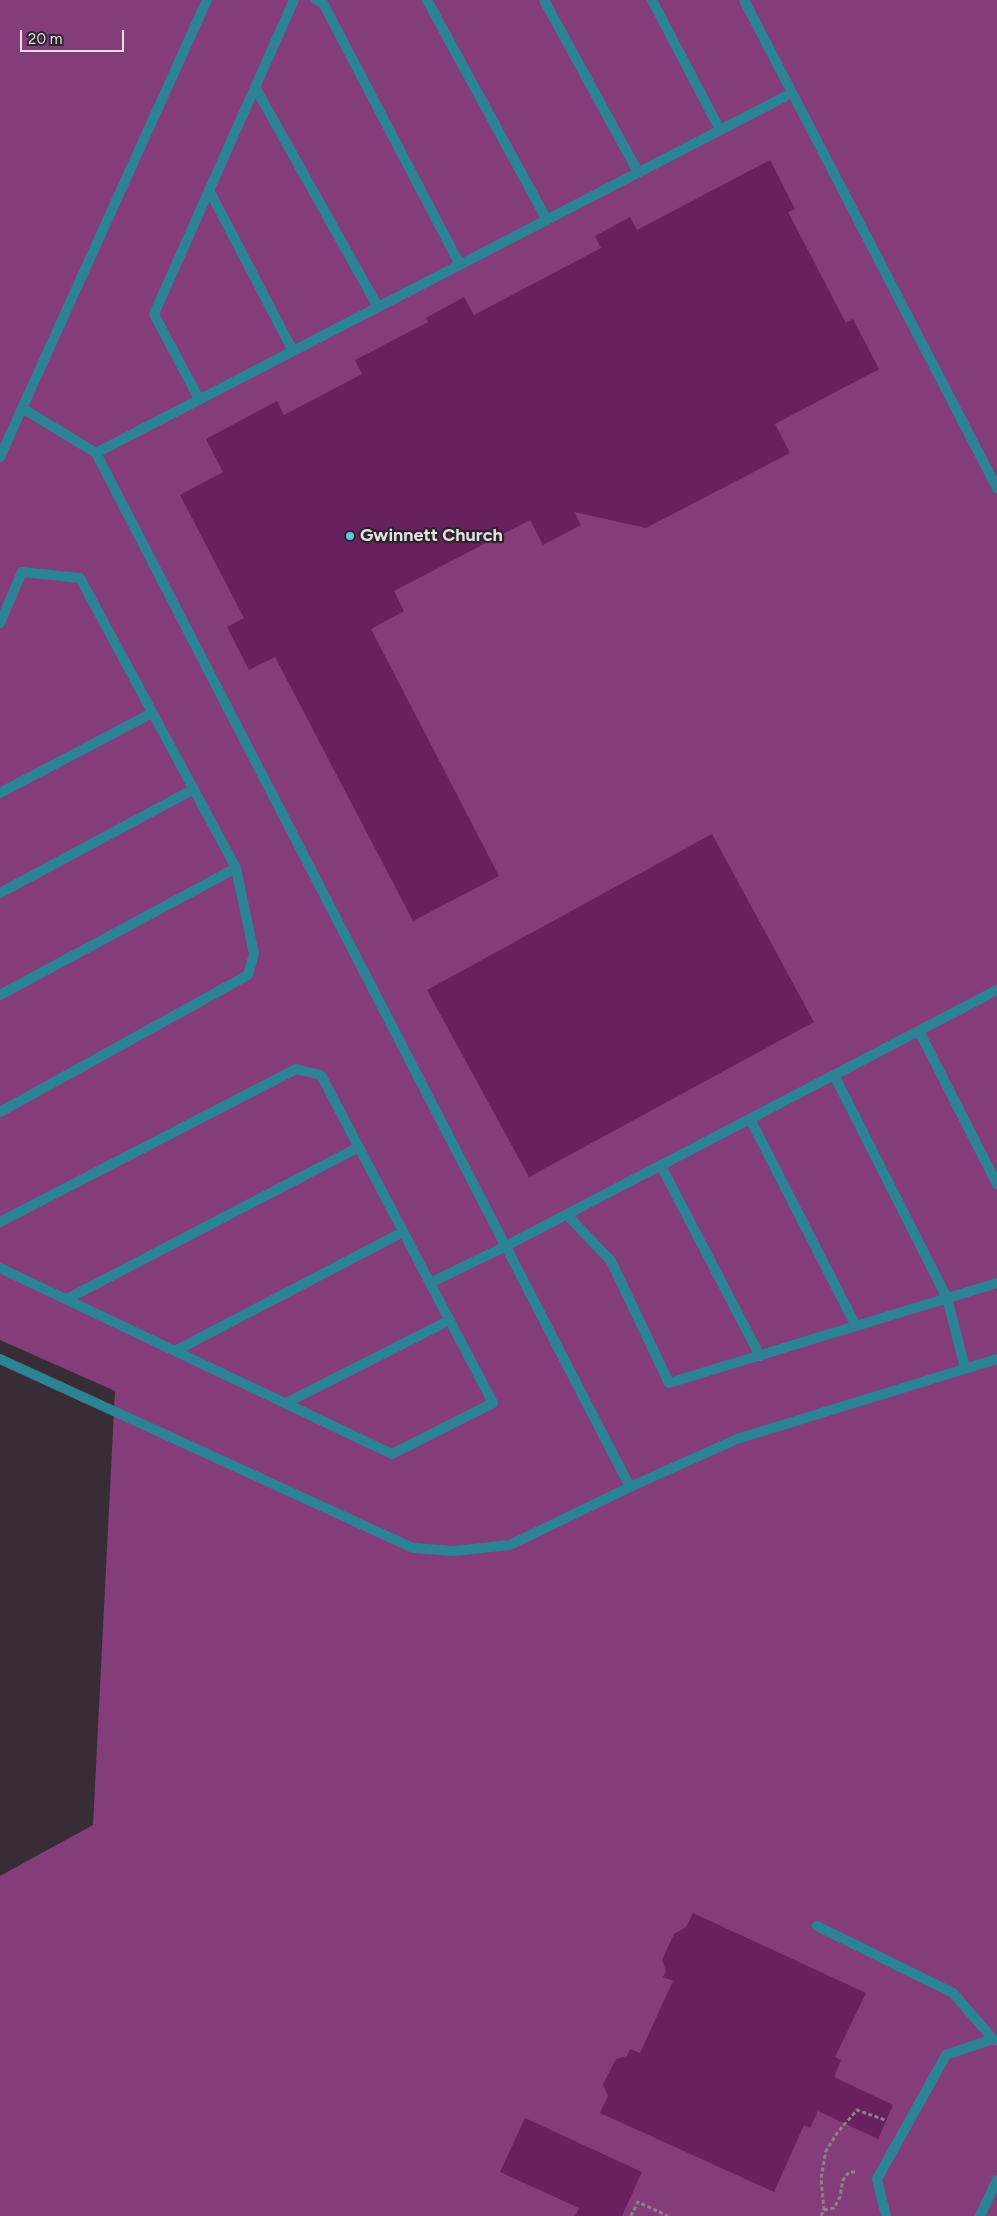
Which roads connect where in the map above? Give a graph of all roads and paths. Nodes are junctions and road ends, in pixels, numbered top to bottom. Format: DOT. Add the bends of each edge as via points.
graph roads {
  1 [pos="207,0"];
  2 [pos="294,0"];
  3 [pos="316,0"];
  4 [pos="427,0"];
  5 [pos="544,0"];
  6 [pos="652,0"];
  7 [pos="744,0"];
  8 [pos="255,87"];
  9 [pos="792,93"];
  10 [pos="720,130"];
  11 [pos="638,172"];
  12 [pos="209,190"];
  13 [pos="547,220"];
  14 [pos="460,265"];
  15 [pos="378,307"];
  16 [pos="293,351"];
  17 [pos="199,399"];
  18 [pos="22,408"];
  19 [pos="96,452"];
  20 [pos="0,457"];
  21 [pos="997,488"];
  22 [pos="0,623"];
  23 [pos="152,713"];
  24 [pos="194,789"];
  25 [pos="0,793"];
  26 [pos="236,868"];
  27 [pos="0,893"];
  28 [pos="997,990"];
  29 [pos="0,995"];
  30 [pos="919,1031"];
  31 [pos="834,1076"];
  32 [pos="0,1112"];
  33 [pos="750,1119"];
  34 [pos="359,1147"];
  35 [pos="661,1166"];
  36 [pos="997,1184"];
  37 [pos="567,1215"];
  38 [pos="0,1222"];
  39 [pos="403,1232"];
  40 [pos="506,1246"];
  41 [pos="0,1268"];
  42 [pos="430,1283"];
  43 [pos="997,1283"];
  44 [pos="947,1298"];
  45 [pos="67,1299"];
  46 [pos="450,1320"];
  47 [pos="856,1326"];
  48 [pos="175,1351"];
  49 [pos="760,1356"];
  50 [pos="997,1358"];
  51 [pos="0,1359"];
  52 [pos="965,1368"];
  53 [pos="286,1403"];
  54 [pos="630,1487"];
  55 [pos="817,1926"];
  56 [pos="995,2040"];
  57 [pos="886,2121"];
  58 [pos="880,2173"];
  59 [pos="997,2180"];
  60 [pos="824,2210"];
  61 [pos="631,2216"];
  62 [pos="668,2216"];
  63 [pos="821,2216"];
  64 [pos="886,2216"];
  65 [pos="980,2216"];
  1 -- 18 [label="lane"];
  2 -- 8 [label="lane"];
  3 -- 14 [label="lane" via="323,3"];
  4 -- 13 [label="lane"];
  5 -- 11 [label="lane"];
  6 -- 10 [label="lane"];
  7 -- 9 [label="lane"];
  8 -- 12 [label="lane"];
  8 -- 15 [label="lane"];
  9 -- 10 [label="lane"];
  9 -- 21 [label="lane"];
  10 -- 11 [label="lane"];
  11 -- 13 [label="lane"];
  12 -- 16 [label="lane"];
  12 -- 17 [label="lane" via="154,314"];
  13 -- 14 [label="lane"];
  14 -- 15 [label="lane"];
  15 -- 16 [label="lane"];
  16 -- 17 [label="lane"];
  17 -- 19 [label="lane"];
  18 -- 19 [label="lane"];
  18 -- 20 [label="lane"];
  19 -- 40 [label="lane"];
  22 -- 23 [label="lane" via="22,572 80,578"];
  23 -- 24 [label="lane"];
  23 -- 25 [label="lane"];
  24 -- 26 [label="lane"];
  24 -- 27 [label="lane"];
  26 -- 29 [label="lane"];
  26 -- 32 [label="lane" via="254,954 248,974"];
  28 -- 30 [label="lane"];
  30 -- 31 [label="lane"];
  30 -- 36 [label="lane"];
  31 -- 33 [label="lane"];
  31 -- 44 [label="lane"];
  33 -- 35 [label="lane"];
  33 -- 47 [label="lane"];
  34 -- 38 [label="lane" via="321,1075 296,1069"];
  34 -- 39 [label="lane"];
  34 -- 45 [label="lane"];
  35 -- 37 [label="lane"];
  35 -- 49 [label="lane"];
  37 -- 40 [label="lane"];
  37 -- 49 [label="lane" via="612,1261 669,1383"];
  39 -- 42 [label="lane"];
  39 -- 48 [label="lane"];
  40 -- 42 [label="lane"];
  40 -- 54 [label="lane"];
  41 -- 45 [label="lane"];
  42 -- 46 [label="lane"];
  43 -- 44 [label="lane"];
  44 -- 47 [label="lane"];
  44 -- 52 [label="lane"];
  45 -- 48 [label="lane"];
  46 -- 53 [label="lane"];
  46 -- 53 [label="lane" via="493,1403 468,1416 392,1454"];
  47 -- 49 [label="lane"];
  48 -- 53 [label="lane"];
  50 -- 52 [label="lane"];
  51 -- 54 [label="lane" via="413,1548 454,1551 510,1545"];
  52 -- 54 [label="lane" via="737,1439"];
  55 -- 56 [label="lane" via="953,1993"];
  56 -- 58 [label="lane" via="946,2056"];
  57 -- 60 [label="path" via="857,2110 837,2133 826,2151 821,2178"];
  58 -- 60 [label="path" via="849,2172 834,2208"];
  58 -- 64 [label="lane" via="877,2179"];
  59 -- 65 [label="lane"];
  60 -- 63 [label="path"];
  61 -- 62 [label="path" via="638,2202"];
}
